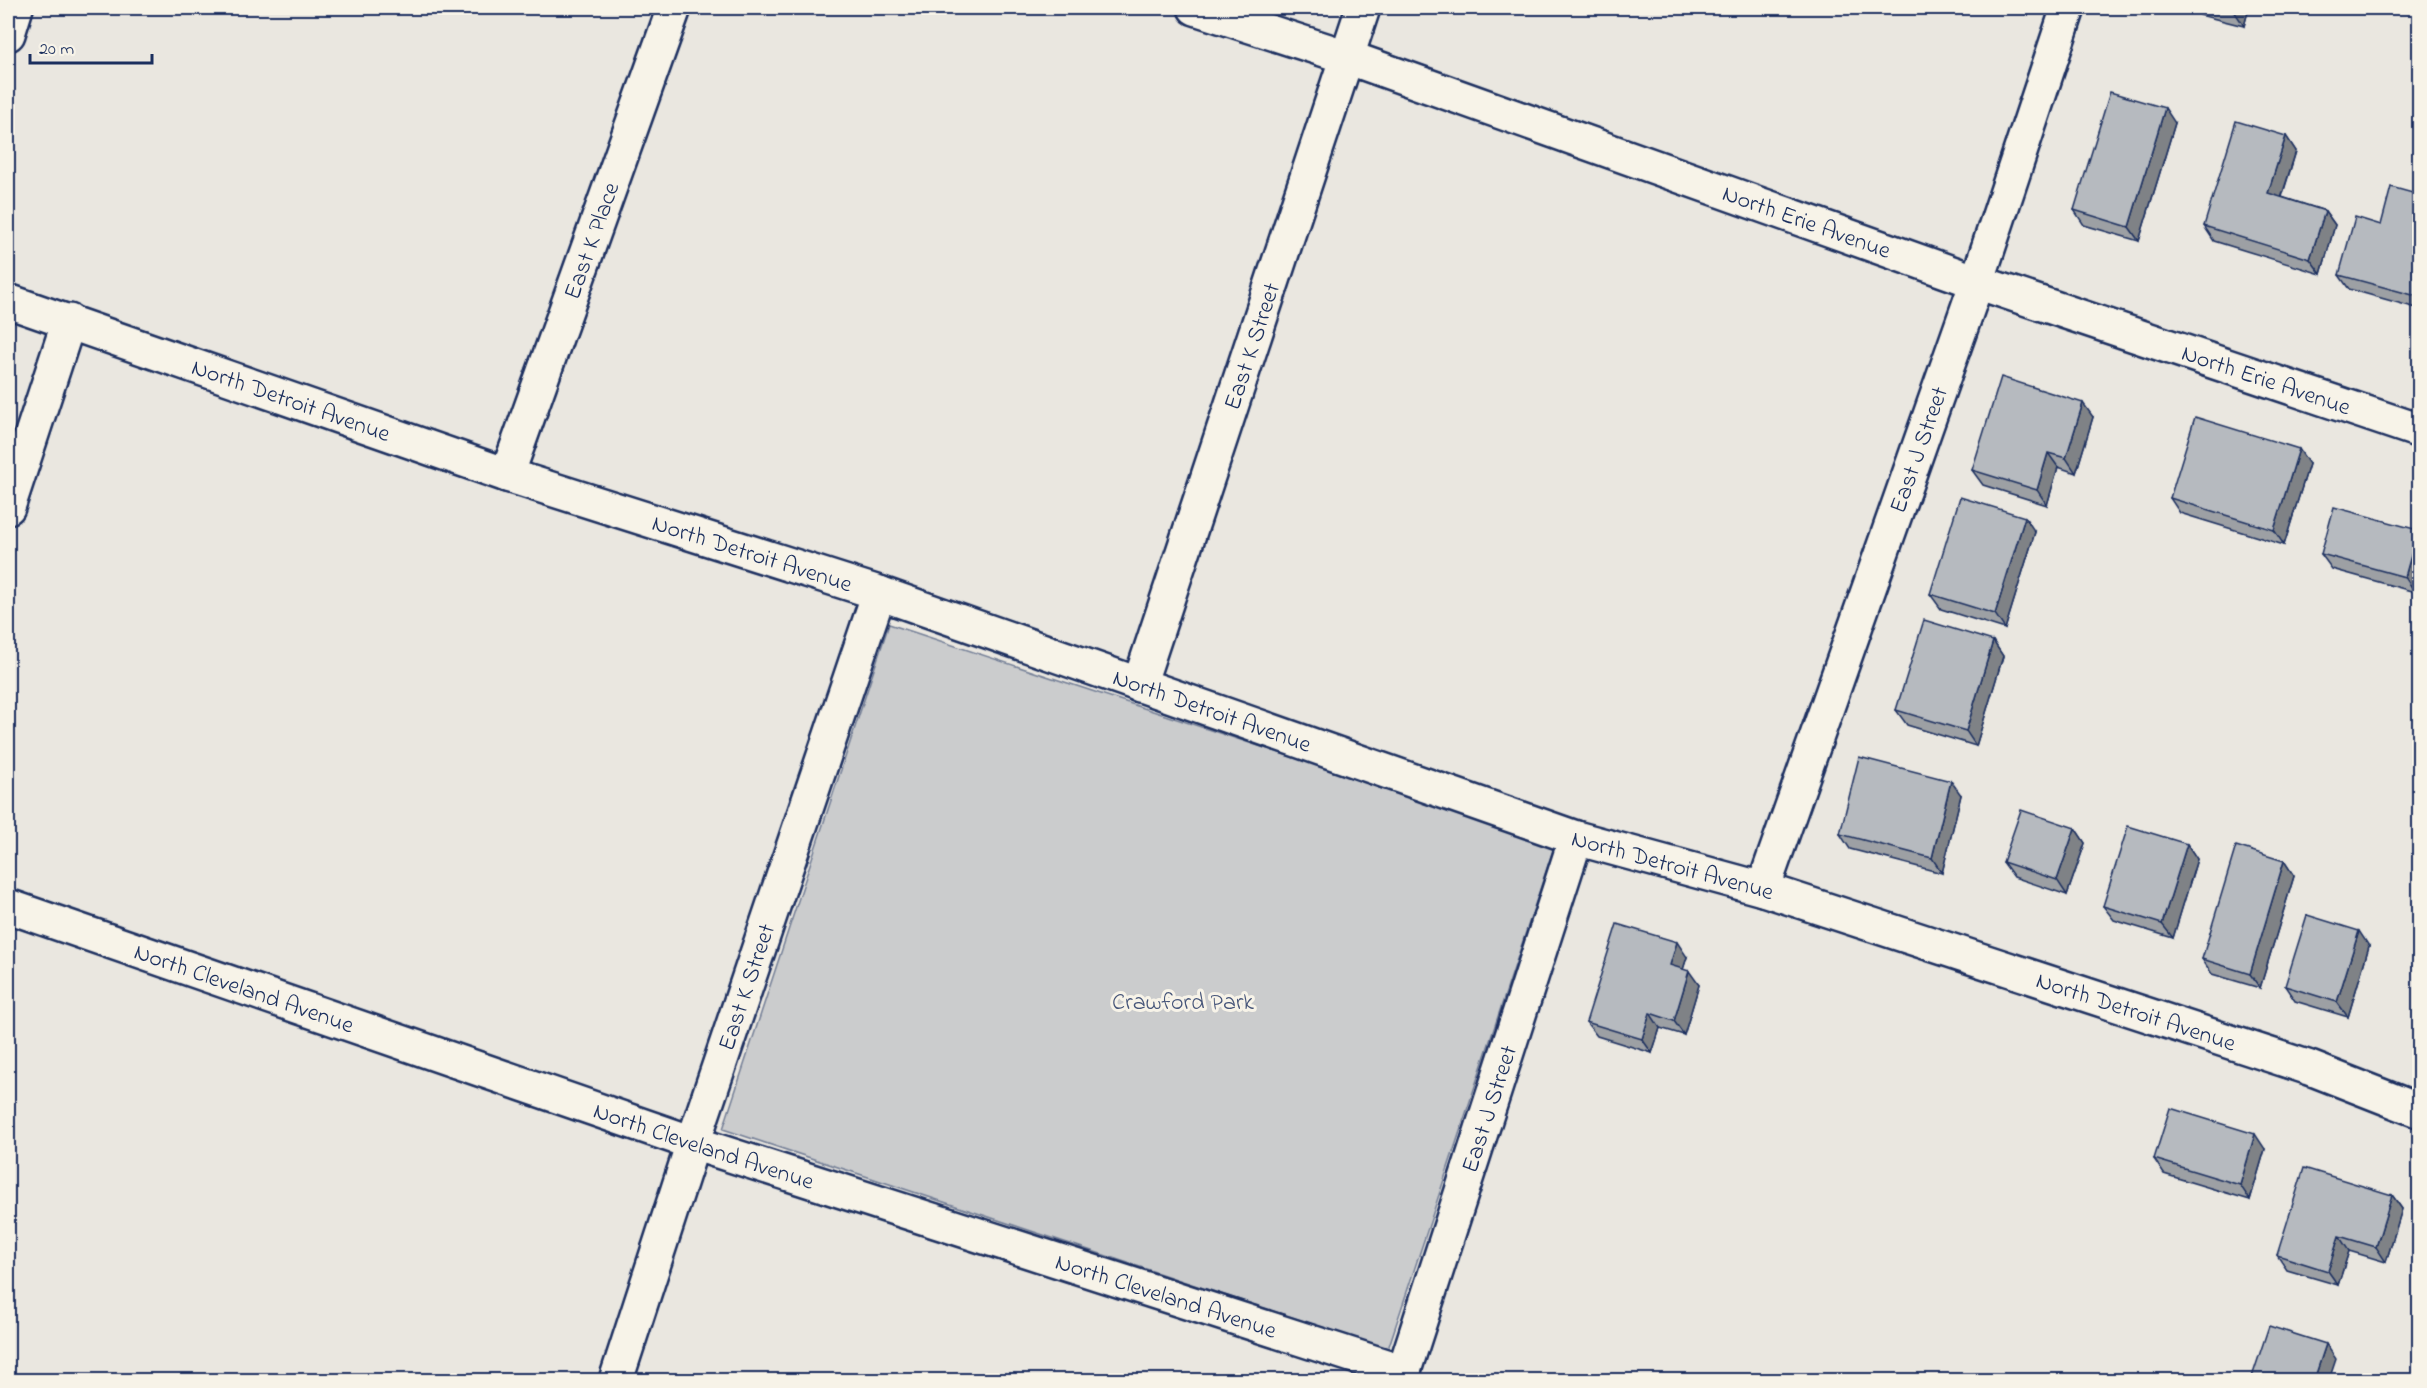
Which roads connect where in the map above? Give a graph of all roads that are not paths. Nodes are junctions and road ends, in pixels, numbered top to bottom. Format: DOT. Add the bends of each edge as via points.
graph roads {
  1 [pos="16,8"];
  2 [pos="674,8"];
  3 [pos="1195,8"];
  4 [pos="1363,8"];
  5 [pos="2068,8"];
  6 [pos="8,34"];
  7 [pos="1347,57"];
  8 [pos="1977,282"];
  9 [pos="8,301"];
  10 [pos="69,321"];
  11 [pos="2420,431"];
  12 [pos="507,475"];
  13 [pos="8,507"];
  14 [pos="879,593"];
  15 [pos="1139,685"];
  16 [pos="1576,838"];
  17 [pos="1763,889"];
  18 [pos="8,906"];
  19 [pos="2420,1111"];
  20 [pos="693,1143"];
  21 [pos="1403,1376"];
  22 [pos="616,1380"];
  1 -- 6 [label="street"];
  2 -- 12 [label="street, East K Place"];
  3 -- 7 [label="street, North Erie Avenue"];
  4 -- 7 [label="street, East K Street"];
  5 -- 8 [label="street, East J Street"];
  7 -- 8 [label="street, North Erie Avenue"];
  7 -- 15 [label="street, East K Street"];
  8 -- 11 [label="street, North Erie Avenue"];
  8 -- 17 [label="street, East J Street"];
  9 -- 10 [label="street, North Detroit Avenue"];
  10 -- 12 [label="street, North Detroit Avenue"];
  10 -- 13 [label="street"];
  12 -- 14 [label="street, North Detroit Avenue"];
  14 -- 15 [label="street, North Detroit Avenue"];
  14 -- 20 [label="street, East K Street"];
  15 -- 16 [label="street, North Detroit Avenue"];
  16 -- 17 [label="street, North Detroit Avenue"];
  16 -- 21 [label="street, East J Street"];
  17 -- 19 [label="street, North Detroit Avenue" via="2310,1068"];
  18 -- 20 [label="street, North Cleveland Avenue"];
  20 -- 21 [label="street, North Cleveland Avenue"];
  20 -- 22 [label="street, East K Street"];
}
